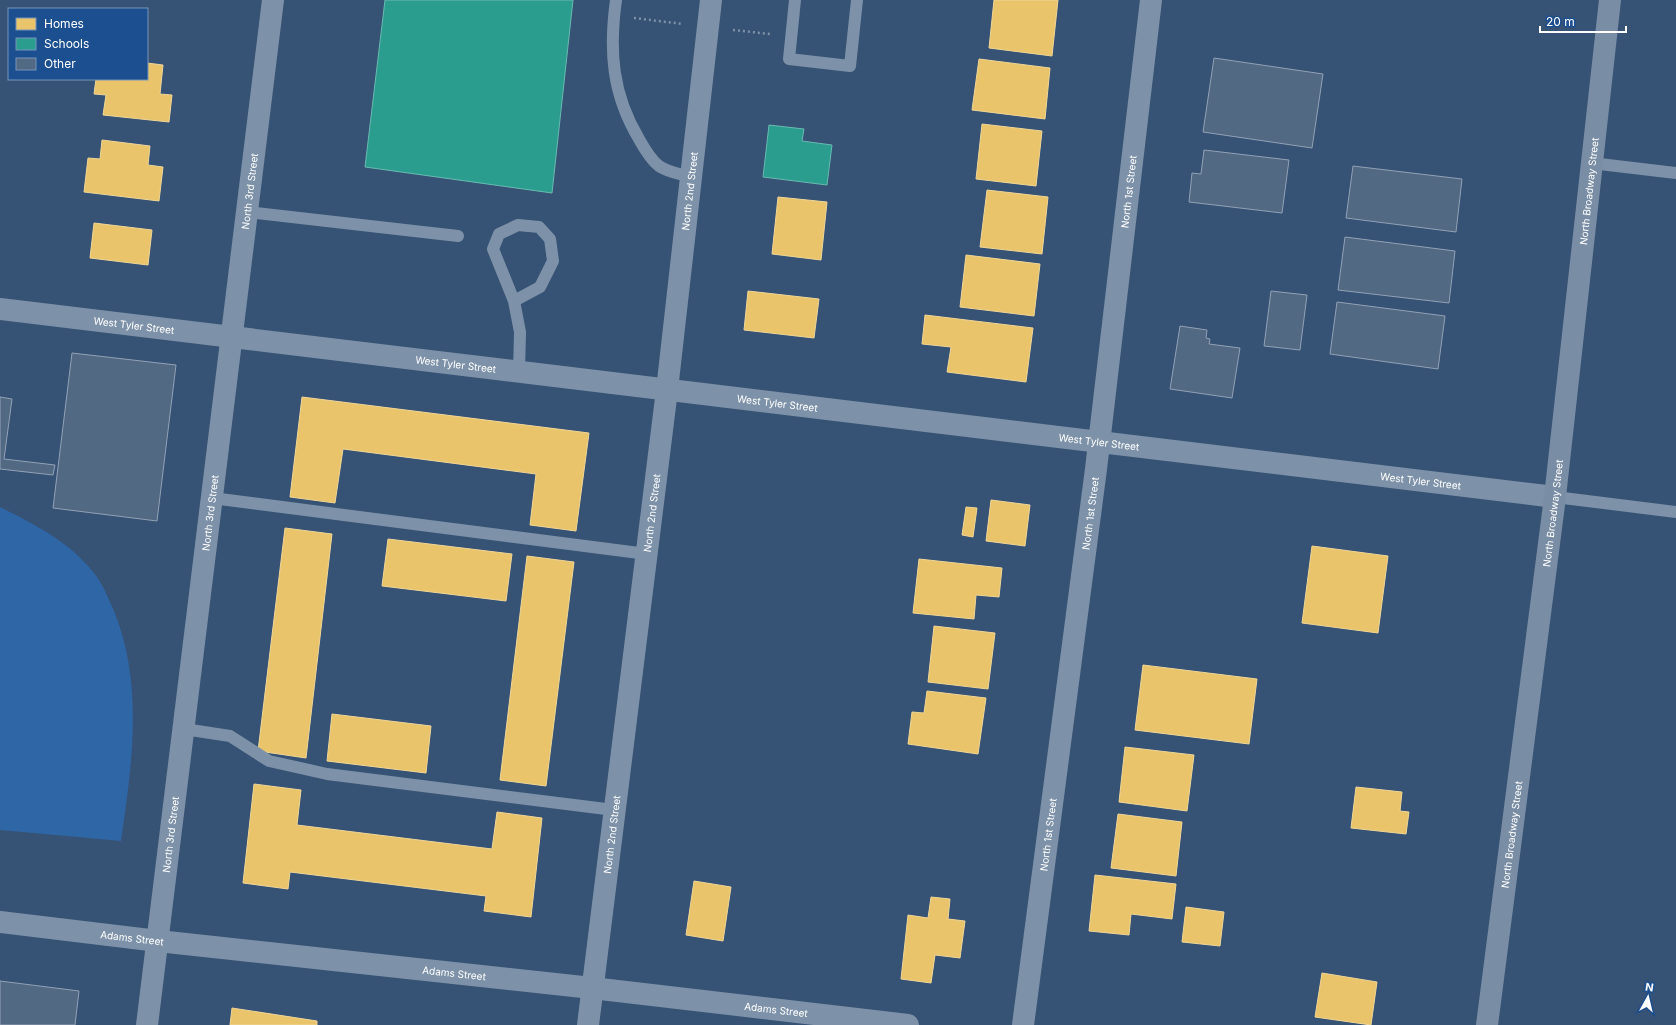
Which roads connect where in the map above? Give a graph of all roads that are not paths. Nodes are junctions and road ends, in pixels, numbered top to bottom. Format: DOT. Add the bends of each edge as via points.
graph roads {
  1 [pos="273,0"];
  2 [pos="616,0"];
  3 [pos="711,0"];
  4 [pos="795,0"];
  5 [pos="858,0"];
  6 [pos="1151,0"];
  7 [pos="1610,0"];
  8 [pos="1590,163"];
  9 [pos="1676,173"];
  10 [pos="691,178"];
  11 [pos="247,212"];
  12 [pos="458,236"];
  13 [pos="514,301"];
  14 [pos="0,309"];
  15 [pos="232,338"];
  16 [pos="519,372"];
  17 [pos="667,390"];
  18 [pos="1099,443"];
  19 [pos="212,498"];
  20 [pos="1555,498"];
  21 [pos="1676,512"];
  22 [pos="647,554"];
  23 [pos="184,729"];
  24 [pos="614,810"];
  25 [pos="0,922"];
  26 [pos="158,941"];
  27 [pos="592,988"];
  28 [pos="148,1025"];
  29 [pos="588,1025"];
  30 [pos="908,1025"];
  31 [pos="1023,1025"];
  32 [pos="1487,1025"];
  1 -- 11 [label="street, North 3rd Street"];
  2 -- 10 [label="lane" via="612,48 617,90 630,123 648,153 660,166"];
  3 -- 10 [label="street, North 2nd Street"];
  4 -- 5 [label="lane" via="789,59 850,66"];
  6 -- 18 [label="street, North 1st Street"];
  7 -- 8 [label="street, North Broadway Street"];
  8 -- 9 [label="lane"];
  8 -- 20 [label="street, North Broadway Street"];
  10 -- 17 [label="street, North 2nd Street"];
  11 -- 12 [label="lane"];
  11 -- 15 [label="street, North 3rd Street"];
  13 -- 13 [label="lane" via="493,249 499,234 518,225 539,227 550,238 553,261 540,287"];
  13 -- 16 [label="lane" via="520,332"];
  14 -- 15 [label="street, West Tyler Street"];
  15 -- 16 [label="street, West Tyler Street"];
  15 -- 19 [label="street, North 3rd Street"];
  16 -- 17 [label="street, West Tyler Street"];
  17 -- 18 [label="street, West Tyler Street"];
  17 -- 22 [label="street, North 2nd Street"];
  18 -- 20 [label="street, West Tyler Street"];
  18 -- 31 [label="street, North 1st Street"];
  19 -- 22 [label="lane"];
  19 -- 23 [label="street, North 3rd Street"];
  20 -- 21 [label="lane"];
  20 -- 32 [label="street, North Broadway Street"];
  22 -- 24 [label="street, North 2nd Street"];
  23 -- 24 [label="lane" via="230,736 269,761 327,774"];
  23 -- 26 [label="street, North 3rd Street"];
  24 -- 27 [label="street, North 2nd Street"];
  25 -- 26 [label="street, Adams Street"];
  26 -- 27 [label="street, Adams Street"];
  26 -- 28 [label="street, North 3rd Street"];
  27 -- 29 [label="street, North 2nd Street"];
  27 -- 30 [label="street, Adams Street"];
}
